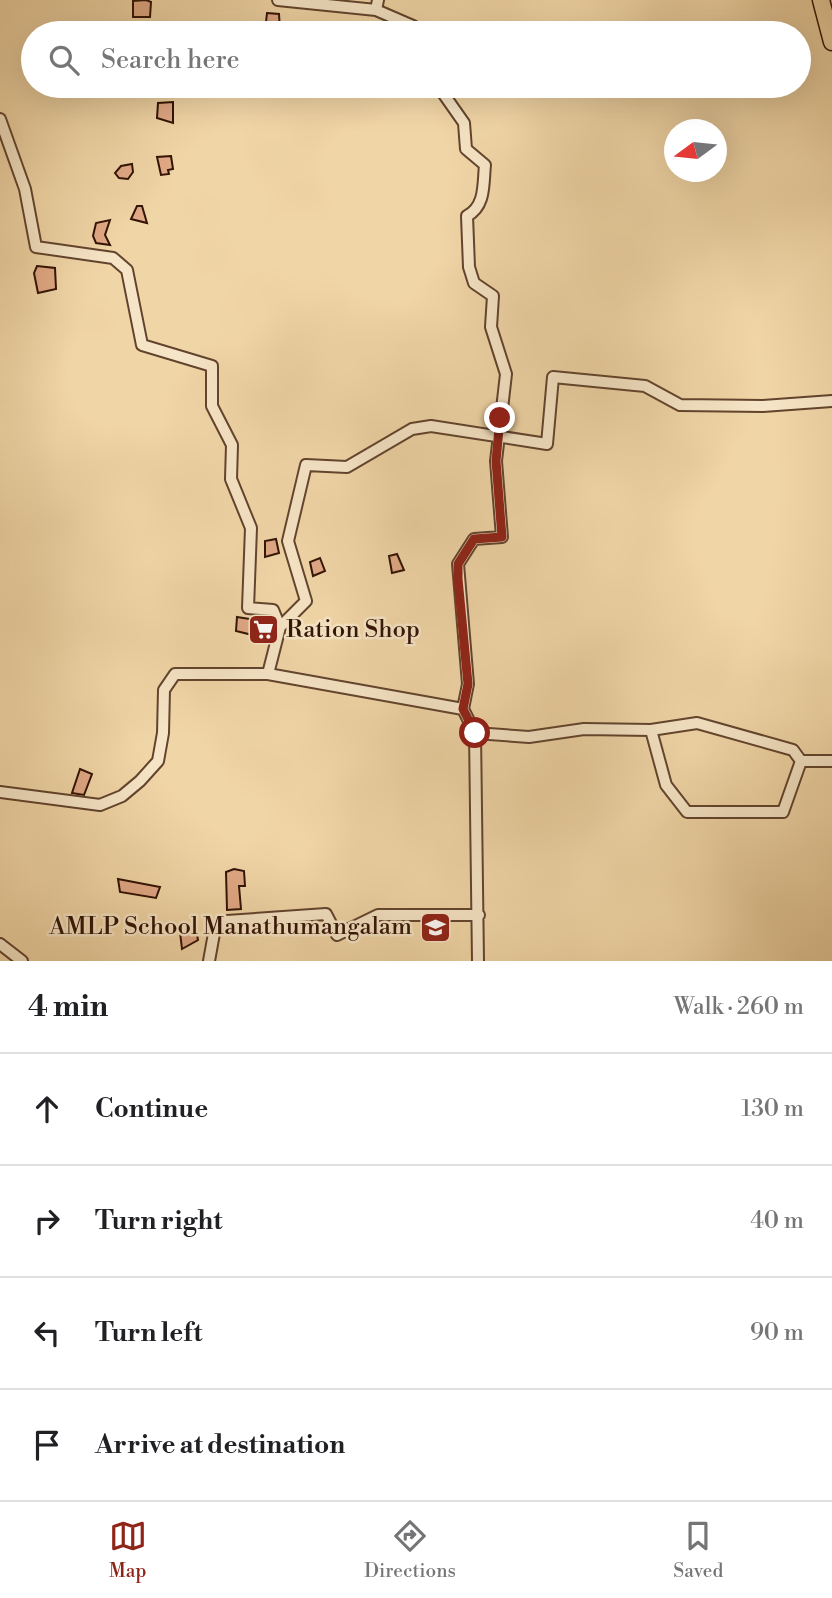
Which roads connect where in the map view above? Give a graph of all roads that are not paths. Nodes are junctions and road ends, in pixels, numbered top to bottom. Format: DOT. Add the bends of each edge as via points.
graph roads {
  1 [pos="278,0"];
  2 [pos="821,0"];
  3 [pos="377,5"];
  4 [pos="404,21"];
  5 [pos="832,42"];
  6 [pos="446,98"];
  7 [pos="0,119"];
  8 [pos="832,401"];
  9 [pos="498,436"];
  10 [pos="281,627"];
  11 [pos="268,674"];
  12 [pos="463,709"];
  13 [pos="651,730"];
  14 [pos="475,733"];
  15 [pos="801,761"];
  16 [pos="832,761"];
  17 [pos="0,792"];
  18 [pos="479,915"];
  19 [pos="0,944"];
  20 [pos="22,961"];
  21 [pos="209,961"];
  22 [pos="478,961"];
  1 -- 3 [label="street"];
  2 -- 5 [label="highway"];
  3 -- 4 [label="street"];
  6 -- 9 [label="street" via="464,123 466,149 485,165 482,198 467,216 467,237 474,283 493,296 491,327 506,374"];
  7 -- 10 [label="street" via="25,189 36,247 113,258 127,270 142,345 212,366 212,406 232,445 231,479 251,528 248,608 273,610"];
  8 -- 9 [label="street" via="680,405 645,386 554,377 547,444"];
  9 -- 10 [label="street" via="431,426 412,429 347,467 306,465 288,541 306,601"];
  9 -- 12 [label="street" via="502,537 474,539 458,564 468,684"];
  10 -- 11 [label="street"];
  11 -- 12 [label="street"];
  11 -- 17 [label="street" via="176,674 164,690 158,761 122,796 100,805"];
  12 -- 14 [label="street"];
  13 -- 14 [label="street" via="584,729 530,737"];
  13 -- 15 [label="street" via="697,723 793,750"];
  13 -- 15 [label="street" via="666,785 687,813 783,812"];
  14 -- 18 [label="street"];
  15 -- 16 [label="street"];
  18 -- 21 [label="street" via="378,915 337,935 326,914 227,921 215,928"];
  18 -- 22 [label="street"];
  19 -- 20 [label="street"];
}
